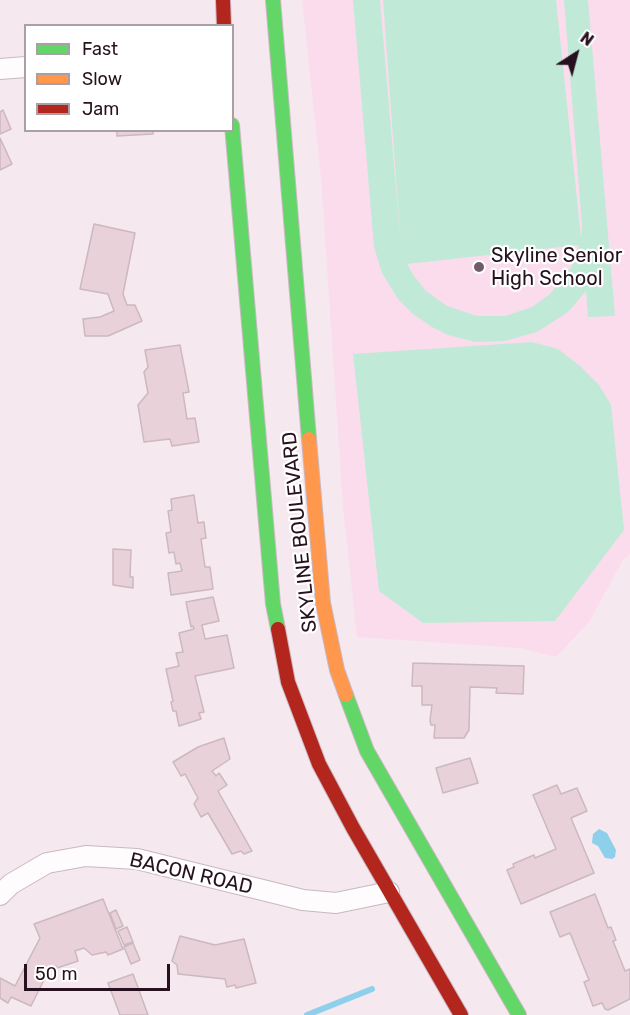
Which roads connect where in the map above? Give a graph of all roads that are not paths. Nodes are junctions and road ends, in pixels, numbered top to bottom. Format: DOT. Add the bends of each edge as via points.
graph roads {
  1 [pos="223,0"];
  2 [pos="273,0"];
  3 [pos="224,24"];
  4 [pos="24,67"];
  5 [pos="0,69"];
  6 [pos="233,132"];
  7 [pos="389,892"];
  8 [pos="0,895"];
  9 [pos="461,1015"];
  10 [pos="519,1015"];
  1 -- 3 [label="main road"];
  2 -- 10 [label="main road, SKYLINE BOULEVARD" via="323,603 337,670 367,752"];
  4 -- 5 [label="street"];
  6 -- 7 [label="main road, SKYLINE BOULEVARD" via="273,604 288,682 319,764"];
  7 -- 8 [label="street, BACON ROAD" via="336,903 303,900 137,860 86,856 47,863"];
  7 -- 9 [label="main road, SKYLINE BOULEVARD"];
}
